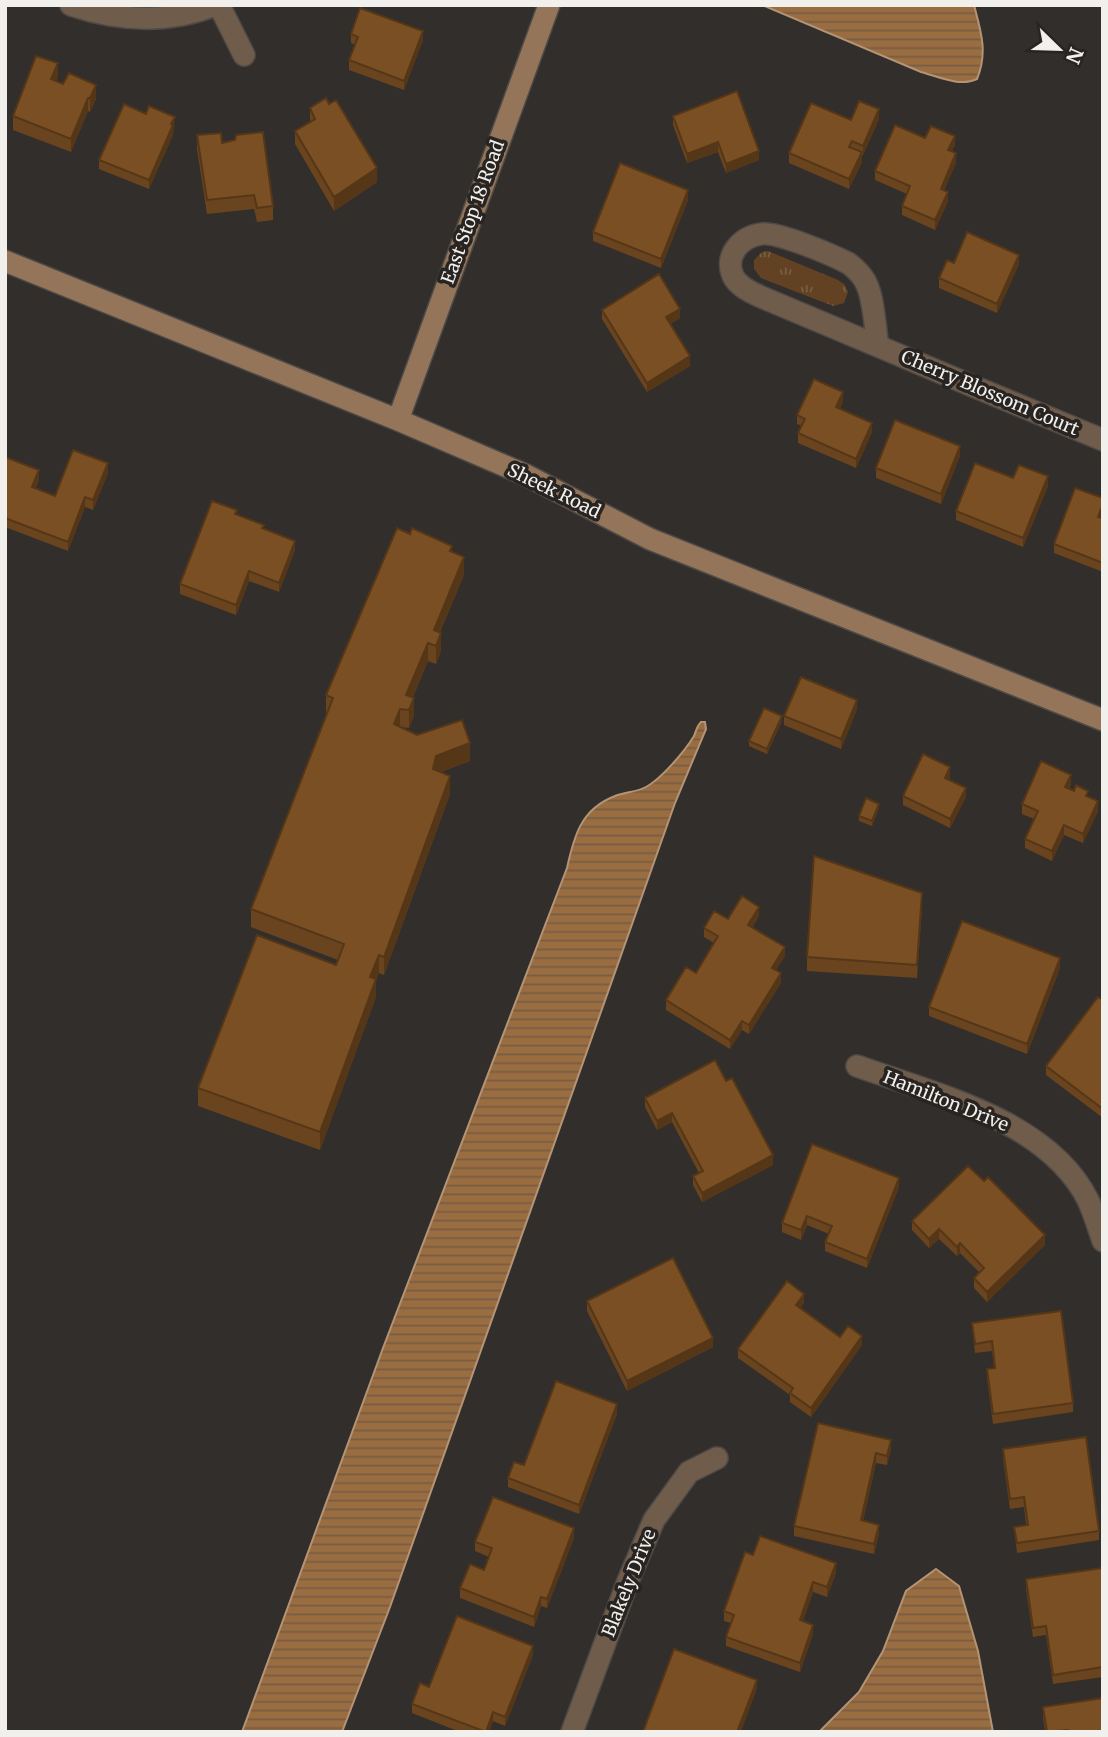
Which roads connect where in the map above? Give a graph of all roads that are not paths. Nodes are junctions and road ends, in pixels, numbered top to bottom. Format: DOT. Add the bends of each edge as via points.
graph roads {
  1 [pos="71,5"];
  2 [pos="217,5"];
  3 [pos="549,5"];
  4 [pos="244,55"];
  5 [pos="5,261"];
  6 [pos="878,346"];
  7 [pos="398,420"];
  8 [pos="1103,440"];
  9 [pos="1103,720"];
  10 [pos="857,1066"];
  11 [pos="1103,1241"];
  12 [pos="717,1458"];
  13 [pos="572,1732"];
  1 -- 2 [label="street" via="116,17 143,18 169,18"];
  2 -- 4 [label="street"];
  3 -- 7 [label="street, East Stop 18 Road"];
  5 -- 7 [label="street, Sheek Road"];
  6 -- 6 [label="street, Cherry Blossom Court" via="743,288 733,276 731,260 737,245 764,233 849,264 867,283"];
  6 -- 8 [label="street, Cherry Blossom Court"];
  7 -- 9 [label="street, Sheek Road" via="526,475 650,538"];
  10 -- 11 [label="street, Hamilton Drive" via="989,1116 1041,1144 1088,1200"];
  12 -- 13 [label="street, Blakely Drive" via="689,1472 653,1520"];
}
